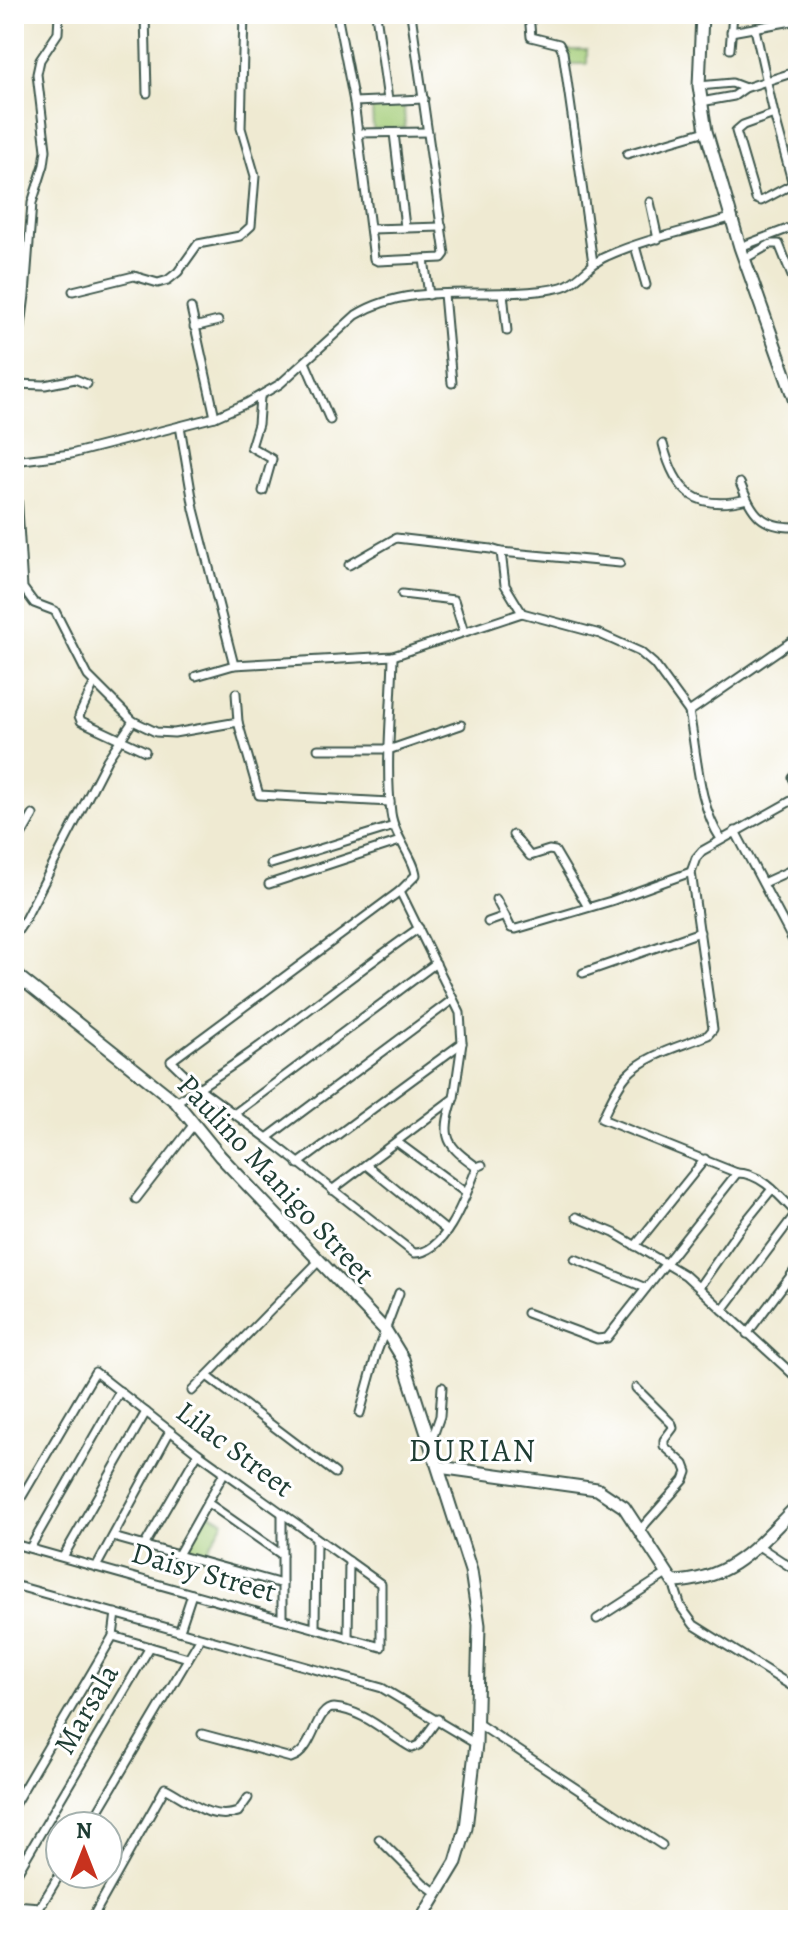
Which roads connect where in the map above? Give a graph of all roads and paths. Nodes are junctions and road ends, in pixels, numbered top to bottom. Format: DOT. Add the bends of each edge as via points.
graph roads {
  1 [pos="59,14"];
  2 [pos="145,14"];
  3 [pos="244,14"];
  4 [pos="337,14"];
  5 [pos="376,14"];
  6 [pos="411,14"];
  7 [pos="529,14"];
  8 [pos="702,14"];
  9 [pos="733,14"];
  10 [pos="798,20"];
  11 [pos="755,29"];
  12 [pos="731,32"];
  13 [pos="730,49"];
  14 [pos="798,71"];
  15 [pos="766,81"];
  16 [pos="699,86"];
  17 [pos="745,88"];
  18 [pos="147,93"];
  19 [pos="424,99"];
  20 [pos="388,100"];
  21 [pos="354,102"];
  22 [pos="701,102"];
  23 [pos="774,114"];
  24 [pos="706,131"];
  25 [pos="428,132"];
  26 [pos="358,133"];
  27 [pos="394,133"];
  28 [pos="627,154"];
  29 [pos="793,184"];
  30 [pos="650,202"];
  31 [pos="798,203"];
  32 [pos="730,218"];
  33 [pos="798,225"];
  34 [pos="405,227"];
  35 [pos="442,227"];
  36 [pos="371,229"];
  37 [pos="658,239"];
  38 [pos="635,246"];
  39 [pos="742,253"];
  40 [pos="424,259"];
  41 [pos="593,263"];
  42 [pos="646,285"];
  43 [pos="73,291"];
  44 [pos="798,291"];
  45 [pos="503,293"];
  46 [pos="444,294"];
  47 [pos="429,295"];
  48 [pos="191,308"];
  49 [pos="218,321"];
  50 [pos="194,327"];
  51 [pos="507,331"];
  52 [pos="305,362"];
  53 [pos="14,383"];
  54 [pos="452,383"];
  55 [pos="87,384"];
  56 [pos="260,397"];
  57 [pos="798,410"];
  58 [pos="215,417"];
  59 [pos="330,420"];
  60 [pos="180,426"];
  61 [pos="663,444"];
  62 [pos="14,461"];
  63 [pos="740,483"];
  64 [pos="263,491"];
  65 [pos="747,499"];
  66 [pos="798,527"];
  67 [pos="501,552"];
  68 [pos="620,563"];
  69 [pos="349,565"];
  70 [pos="402,594"];
  71 [pos="522,613"];
  72 [pos="464,632"];
  73 [pos="798,637"];
  74 [pos="393,656"];
  75 [pos="234,665"];
  76 [pos="196,676"];
  77 [pos="94,684"];
  78 [pos="236,693"];
  79 [pos="689,712"];
  80 [pos="133,721"];
  81 [pos="238,722"];
  82 [pos="461,725"];
  83 [pos="119,740"];
  84 [pos="318,749"];
  85 [pos="391,749"];
  86 [pos="145,751"];
  87 [pos="798,772"];
  88 [pos="798,787"];
  89 [pos="798,797"];
  90 [pos="390,802"];
  91 [pos="33,815"];
  92 [pos="394,826"];
  93 [pos="735,831"];
  94 [pos="513,835"];
  95 [pos="721,839"];
  96 [pos="400,841"];
  97 [pos="14,848"];
  98 [pos="271,864"];
  99 [pos="798,867"];
  100 [pos="691,872"];
  101 [pos="763,883"];
  102 [pos="269,884"];
  103 [pos="400,891"];
  104 [pos="496,899"];
  105 [pos="588,907"];
  106 [pos="505,916"];
  107 [pos="488,922"];
  108 [pos="419,928"];
  109 [pos="700,932"];
  110 [pos="14,936"];
  111 [pos="798,950"];
  112 [pos="436,963"];
  113 [pos="14,973"];
  114 [pos="583,973"];
  115 [pos="452,1000"];
  116 [pos="462,1043"];
  117 [pos="199,1088"];
  118 [pos="454,1098"];
  119 [pos="176,1102"];
  120 [pos="234,1114"];
  121 [pos="194,1124"];
  122 [pos="267,1138"];
  123 [pos="397,1142"];
  124 [pos="705,1159"];
  125 [pos="298,1164"];
  126 [pos="366,1165"];
  127 [pos="737,1173"];
  128 [pos="772,1189"];
  129 [pos="332,1190"];
  130 [pos="466,1193"];
  131 [pos="136,1199"];
  132 [pos="797,1214"];
  133 [pos="576,1217"];
  134 [pos="447,1231"];
  135 [pos="635,1246"];
  136 [pos="575,1259"];
  137 [pos="319,1261"];
  138 [pos="665,1264"];
  139 [pos="798,1266"];
  140 [pos="699,1287"];
  141 [pos="646,1288"];
  142 [pos="399,1293"];
  143 [pos="723,1310"];
  144 [pos="527,1313"];
  145 [pos="386,1331"];
  146 [pos="747,1334"];
  147 [pos="207,1376"];
  148 [pos="798,1379"];
  149 [pos="442,1387"];
  150 [pos="636,1388"];
  151 [pos="120,1391"];
  152 [pos="192,1391"];
  153 [pos="146,1412"];
  154 [pos="360,1413"];
  155 [pos="170,1431"];
  156 [pos="431,1442"];
  157 [pos="198,1453"];
  158 [pos="439,1467"];
  159 [pos="224,1473"];
  160 [pos="335,1473"];
  161 [pos="208,1503"];
  162 [pos="798,1505"];
  163 [pos="14,1510"];
  164 [pos="282,1515"];
  165 [pos="640,1530"];
  166 [pos="113,1537"];
  167 [pos="316,1538"];
  168 [pos="14,1544"];
  169 [pos="757,1545"];
  170 [pos="144,1546"];
  171 [pos="30,1548"];
  172 [pos="178,1555"];
  173 [pos="282,1555"];
  174 [pos="63,1557"];
  175 [pos="349,1561"];
  176 [pos="96,1567"];
  177 [pos="798,1572"];
  178 [pos="671,1578"];
  179 [pos="282,1584"];
  180 [pos="14,1585"];
  181 [pos="192,1594"];
  182 [pos="116,1613"];
  183 [pos="282,1619"];
  184 [pos="597,1619"];
  185 [pos="315,1628"];
  186 [pos="180,1630"];
  187 [pos="113,1636"];
  188 [pos="348,1638"];
  189 [pos="198,1642"];
  190 [pos="150,1647"];
  191 [pos="381,1647"];
  192 [pos="188,1658"];
  193 [pos="798,1690"];
  194 [pos="438,1719"];
  195 [pos="477,1723"];
  196 [pos="202,1734"];
  197 [pos="476,1744"];
  198 [pos="248,1798"];
  199 [pos="14,1805"];
  200 [pos="98,1810"];
  201 [pos="379,1839"];
  202 [pos="662,1845"];
  203 [pos="14,1878"];
  204 [pos="50,1890"];
  205 [pos="438,1894"];
  206 [pos="14,1905"];
  207 [pos="91,1920"];
  208 [pos="421,1920"];
  1 -- 53 [label="street" via="58,33 37,74 46,150 32,203"];
  2 -- 18 [label="street"];
  3 -- 43 [label="street" via="241,128 255,176 251,226 240,236 198,244 168,280 158,283 134,276"];
  4 -- 21 [label="street"];
  5 -- 20 [label="street"];
  6 -- 19 [label="street"];
  7 -- 41 [label="street" via="531,37 559,44 563,52"];
  8 -- 16 [label="street"];
  9 -- 12 [label="street"];
  10 -- 11 [label="street"];
  11 -- 12 [label="street"];
  11 -- 15 [label="street"];
  12 -- 13 [label="street"];
  14 -- 15 [label="street"];
  15 -- 17 [label="street"];
  15 -- 23 [label="street"];
  16 -- 17 [label="street" via="732,83"];
  16 -- 22 [label="street"];
  17 -- 22 [label="street" via="734,96"];
  19 -- 20 [label="street"];
  19 -- 25 [label="street"];
  20 -- 21 [label="street"];
  21 -- 26 [label="street"];
  22 -- 24 [label="street"];
  23 -- 29 [label="street"];
  23 -- 29 [label="street" via="736,131 756,199"];
  24 -- 28 [label="street"];
  24 -- 32 [label="street"];
  25 -- 27 [label="street"];
  25 -- 35 [label="street"];
  26 -- 27 [label="street"];
  26 -- 36 [label="street"];
  27 -- 34 [label="street"];
  29 -- 31 [label="street"];
  30 -- 37 [label="street"];
  32 -- 37 [label="street"];
  32 -- 39 [label="street"];
  33 -- 39 [label="street"];
  34 -- 35 [label="street"];
  34 -- 36 [label="street"];
  35 -- 40 [label="street" via="445,256"];
  36 -- 40 [label="street" via="375,260"];
  37 -- 38 [label="street"];
  38 -- 41 [label="street"];
  38 -- 42 [label="street"];
  39 -- 44 [label="street" via="779,244"];
  39 -- 57 [label="street"];
  40 -- 47 [label="street"];
  41 -- 45 [label="street" via="568,284"];
  45 -- 46 [label="street"];
  45 -- 51 [label="street"];
  46 -- 47 [label="street"];
  46 -- 54 [label="street"];
  47 -- 52 [label="street" via="369,306"];
  48 -- 50 [label="street"];
  49 -- 50 [label="street"];
  50 -- 58 [label="street"];
  52 -- 56 [label="street"];
  52 -- 59 [label="street"];
  53 -- 55 [label="street" via="45,385 75,379"];
  56 -- 58 [label="street"];
  56 -- 64 [label="street" via="251,447 272,459"];
  58 -- 60 [label="street"];
  60 -- 62 [label="street" via="71,454"];
  60 -- 75 [label="street" via="194,509"];
  61 -- 65 [label="street" via="673,477 684,490 711,502"];
  62 -- 77 [label="street" via="23,588 34,603 55,611"];
  63 -- 65 [label="street"];
  65 -- 66 [label="street" via="766,523"];
  67 -- 68 [label="street"];
  67 -- 69 [label="street" via="396,538"];
  67 -- 71 [label="street" via="505,585"];
  70 -- 72 [label="street" via="454,600"];
  71 -- 72 [label="street"];
  71 -- 79 [label="street" via="600,634 640,652"];
  72 -- 74 [label="street"];
  73 -- 79 [label="street"];
  74 -- 75 [label="street"];
  74 -- 85 [label="street"];
  75 -- 76 [label="street"];
  77 -- 80 [label="street"];
  77 -- 83 [label="street" via="81,721"];
  78 -- 81 [label="street"];
  79 -- 95 [label="street" via="706,806"];
  80 -- 81 [label="street" via="156,732 174,733"];
  80 -- 83 [label="street"];
  81 -- 90 [label="street" via="259,795"];
  82 -- 85 [label="street"];
  83 -- 86 [label="street"];
  83 -- 110 [label="street"];
  84 -- 85 [label="street"];
  85 -- 90 [label="street"];
  87 -- 88 [label="street" via="793,778"];
  89 -- 93 [label="street"];
  90 -- 92 [label="street"];
  91 -- 97 [label="street"];
  92 -- 96 [label="street"];
  92 -- 98 [label="street"];
  93 -- 95 [label="street"];
  93 -- 101 [label="street"];
  94 -- 105 [label="street" via="530,856 555,851"];
  95 -- 100 [label="street" via="702,851"];
  96 -- 102 [label="street"];
  96 -- 103 [label="street" via="417,871"];
  99 -- 101 [label="street"];
  100 -- 105 [label="street"];
  100 -- 109 [label="street"];
  101 -- 111 [label="street"];
  103 -- 108 [label="street"];
  103 -- 117 [label="street" via="173,1059"];
  104 -- 106 [label="street"];
  105 -- 106 [label="street" via="516,929"];
  106 -- 107 [label="street"];
  108 -- 112 [label="street"];
  108 -- 117 [label="street"];
  109 -- 114 [label="street"];
  109 -- 124 [label="street" via="712,1032 635,1068 602,1119"];
  112 -- 115 [label="street"];
  112 -- 120 [label="street"];
  113 -- 119 [label="street, Paulino Manigo Street"];
  115 -- 116 [label="street" via="460,1013"];
  115 -- 122 [label="street"];
  116 -- 118 [label="street"];
  116 -- 125 [label="street"];
  117 -- 119 [label="street"];
  117 -- 120 [label="street"];
  118 -- 123 [label="street"];
  118 -- 130 [label="street" via="448,1142 479,1166"];
  119 -- 121 [label="street, Paulino Manigo Street"];
  120 -- 122 [label="street"];
  121 -- 131 [label="street"];
  121 -- 137 [label="street, Paulino Manigo Street"];
  122 -- 125 [label="street"];
  123 -- 126 [label="street"];
  123 -- 130 [label="street"];
  124 -- 127 [label="street"];
  124 -- 135 [label="street"];
  125 -- 129 [label="street"];
  126 -- 129 [label="street"];
  126 -- 134 [label="street"];
  127 -- 128 [label="street" via="756,1176"];
  127 -- 138 [label="street"];
  128 -- 132 [label="street"];
  128 -- 140 [label="street"];
  129 -- 134 [label="street" via="414,1253 427,1250"];
  130 -- 134 [label="street"];
  132 -- 143 [label="street"];
  133 -- 135 [label="street"];
  135 -- 138 [label="street"];
  136 -- 141 [label="street"];
  137 -- 145 [label="street, Paulino Manigo Street"];
  137 -- 147 [label="street"];
  138 -- 140 [label="street"];
  138 -- 141 [label="street"];
  139 -- 146 [label="street"];
  140 -- 143 [label="street"];
  141 -- 144 [label="street" via="603,1339"];
  142 -- 145 [label="street"];
  143 -- 146 [label="street"];
  145 -- 154 [label="street"];
  145 -- 156 [label="street, Paulino Manigo Street" via="403,1359"];
  146 -- 148 [label="street"];
  147 -- 152 [label="street"];
  147 -- 160 [label="street"];
  149 -- 156 [label="street"];
  150 -- 165 [label="street" via="672,1424 664,1446 687,1472"];
  151 -- 153 [label="street, Lilac Street"];
  151 -- 163 [label="street, Lilac Street" via="95,1372"];
  151 -- 171 [label="street"];
  153 -- 155 [label="street, Lilac Street"];
  153 -- 174 [label="street"];
  155 -- 157 [label="street, Lilac Street"];
  155 -- 166 [label="street"];
  156 -- 158 [label="street, Paulino Manigo Street"];
  157 -- 159 [label="street, Lilac Street"];
  157 -- 170 [label="street"];
  158 -- 165 [label="street" via="597,1489 624,1507"];
  158 -- 195 [label="street, Paulino Manigo Street" via="475,1587"];
  159 -- 161 [label="street"];
  159 -- 164 [label="street, Lilac Street"];
  161 -- 172 [label="street"];
  161 -- 173 [label="street"];
  162 -- 169 [label="street"];
  164 -- 167 [label="street, Lilac Street"];
  164 -- 173 [label="street"];
  165 -- 178 [label="street"];
  166 -- 170 [label="street"];
  166 -- 176 [label="street"];
  167 -- 175 [label="street, Lilac Street"];
  167 -- 185 [label="street"];
  168 -- 171 [label="street, Daisy Street"];
  169 -- 177 [label="street"];
  169 -- 178 [label="street" via="720,1574 692,1581"];
  170 -- 172 [label="street"];
  171 -- 174 [label="street, Daisy Street"];
  172 -- 179 [label="street"];
  173 -- 179 [label="street"];
  174 -- 176 [label="street, Daisy Street"];
  175 -- 188 [label="street"];
  175 -- 191 [label="street, Lilac Street" via="381,1584"];
  176 -- 181 [label="street, Daisy Street"];
  178 -- 184 [label="street"];
  178 -- 193 [label="street" via="694,1625"];
  179 -- 183 [label="street"];
  180 -- 182 [label="street"];
  181 -- 183 [label="street, Daisy Street"];
  181 -- 186 [label="street"];
  182 -- 186 [label="street"];
  182 -- 187 [label="street"];
  183 -- 185 [label="street, Daisy Street"];
  185 -- 188 [label="street, Daisy Street"];
  186 -- 194 [label="street" via="382,1688"];
  187 -- 190 [label="street"];
  187 -- 199 [label="street"];
  188 -- 191 [label="street, Daisy Street"];
  189 -- 192 [label="street"];
  190 -- 192 [label="street"];
  190 -- 203 [label="street, Marsala"];
  192 -- 200 [label="street"];
  194 -- 196 [label="street" via="412,1748 366,1719 329,1709 298,1756 291,1758"];
  194 -- 197 [label="street"];
  195 -- 197 [label="street, Paulino Manigo Street"];
  195 -- 202 [label="street"];
  197 -- 205 [label="street, Paulino Manigo Street" via="466,1828 456,1862"];
  198 -- 207 [label="street" via="238,1812 222,1816 165,1788"];
  201 -- 205 [label="street"];
  204 -- 206 [label="street" via="40,1907"];
  205 -- 208 [label="street, Paulino Manigo Street"];
}
